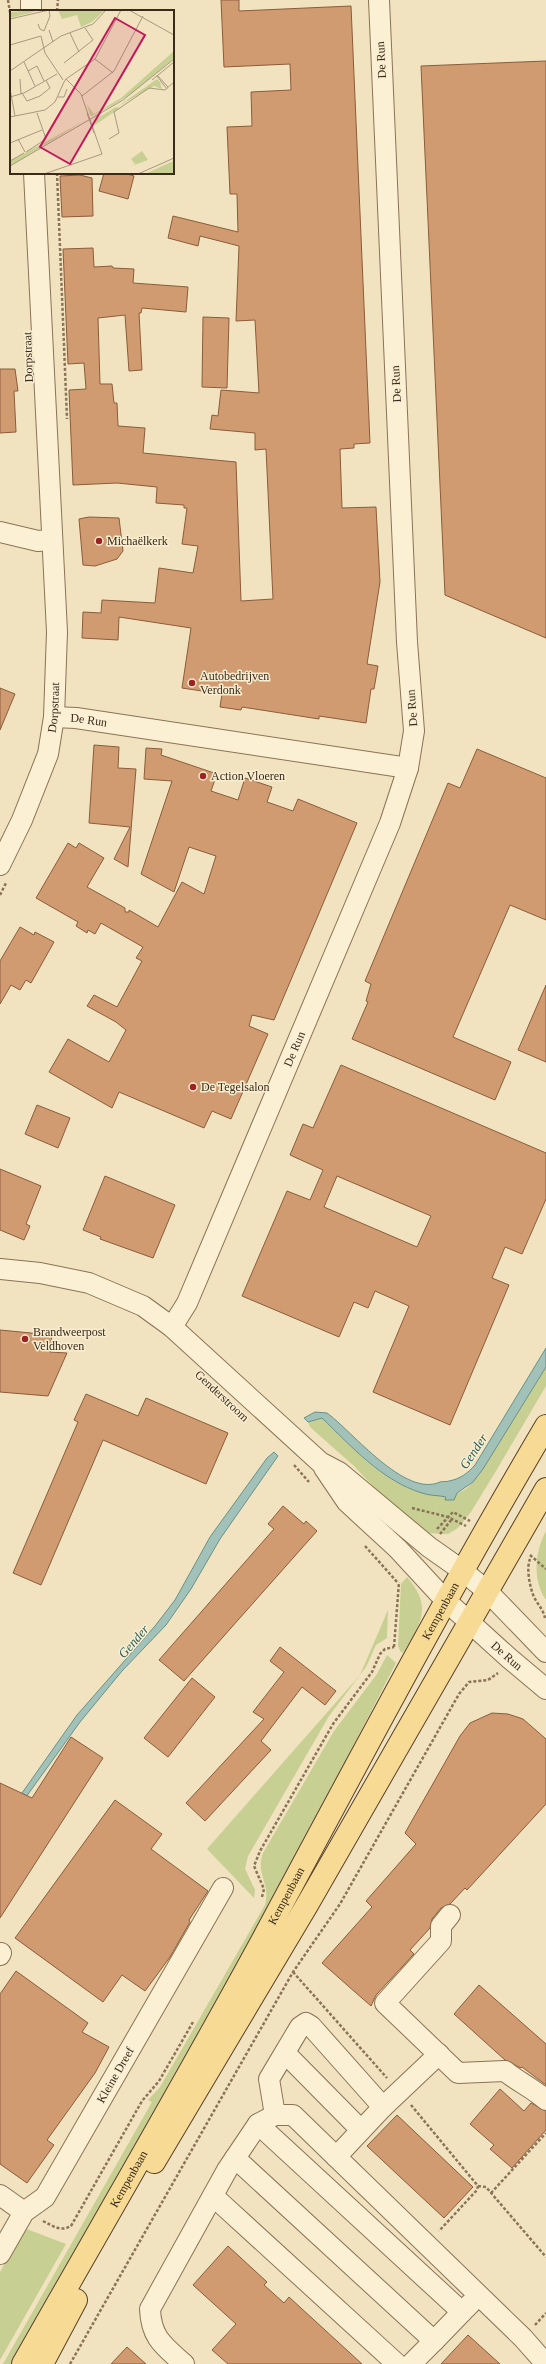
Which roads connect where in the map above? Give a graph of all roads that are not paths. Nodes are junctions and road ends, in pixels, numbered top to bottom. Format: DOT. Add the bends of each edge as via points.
graph roads {
  1 [pos="379,0"];
  2 [pos="34,174"];
  3 [pos="0,532"];
  4 [pos="51,540"];
  5 [pos="54,717"];
  6 [pos="408,768"];
  7 [pos="0,865"];
  8 [pos="0,1269"];
  9 [pos="172,1327"];
  10 [pos="546,1426"];
  11 [pos="320,1462"];
  12 [pos="546,1489"];
  13 [pos="463,1571"];
  14 [pos="488,1592"];
  15 [pos="446,1600"];
  16 [pos="470,1621"];
  17 [pos="546,1652"];
  18 [pos="546,1689"];
  19 [pos="223,1888"];
  20 [pos="450,1915"];
  21 [pos="285,2053"];
  22 [pos="439,2054"];
  23 [pos="546,2100"];
  24 [pos="383,2107"];
  25 [pos="275,2115"];
  26 [pos="258,2124"];
  27 [pos="361,2130"];
  28 [pos="336,2157"];
  29 [pos="235,2158"];
  30 [pos="0,2195"];
  31 [pos="213,2196"];
  32 [pos="24,2212"];
  33 [pos="0,2254"];
  34 [pos="479,2295"];
  35 [pos="462,2312"];
  36 [pos="434,2340"];
  37 [pos="23,2364"];
  38 [pos="42,2364"];
  39 [pos="184,2364"];
  40 [pos="397,2364"];
  41 [pos="411,2364"];
  42 [pos="546,2364"];
  1 -- 6 [label="street, De Run" via="407,642 414,731"];
  2 -- 4 [label="street, Dorpstraat"];
  3 -- 4 [label="street" via="38,541"];
  4 -- 5 [label="street, Dorpstraat" via="57,632"];
  5 -- 6 [label="street, De Run" via="76,718"];
  5 -- 7 [label="street, Dorpstraat" via="48,754 22,820"];
  6 -- 9 [label="street, De Run" via="387,831 187,1303"];
  8 -- 9 [label="street, Genderstroom" via="40,1273 89,1283 143,1306"];
  9 -- 11 [label="street, Genderstroom"];
  10 -- 13 [label="main road, Kempenbaan"];
  11 -- 13 [label="street, Genderstroom" via="339,1472 429,1547"];
  11 -- 15 [label="street, Genderstroom" via="347,1502 398,1549"];
  12 -- 14 [label="main road, Kempenbaan"];
  13 -- 14 [label="street, Genderstroom"];
  13 -- 15 [label="main road, Kempenbaan"];
  14 -- 16 [label="main road, Kempenbaan"];
  14 -- 17 [label="street"];
  15 -- 16 [label="street, De Run"];
  15 -- 37 [label="main road, Kempenbaan" via="292,1881 259,1947"];
  16 -- 18 [label="street, De Run"];
  16 -- 38 [label="main road, Kempenbaan" via="307,1905 115,2227"];
  19 -- 32 [label="street, Kleine Dreef" via="45,2197"];
  20 -- 22 [label="street" via="441,1926 441,1941 385,2003"];
  21 -- 24 [label="street" via="300,2027 306,2024 311,2026"];
  21 -- 25 [label="street" via="269,2079"];
  21 -- 27 [label="street"];
  22 -- 23 [label="street" via="458,2073 505,2071 521,2084 534,2089"];
  22 -- 24 [label="street"];
  24 -- 27 [label="street"];
  25 -- 26 [label="street"];
  25 -- 28 [label="street" via="293,2115"];
  26 -- 29 [label="street"];
  26 -- 35 [label="street"];
  27 -- 28 [label="street"];
  28 -- 34 [label="street"];
  29 -- 31 [label="street"];
  29 -- 36 [label="street"];
  30 -- 32 [label="street"];
  31 -- 39 [label="street" via="150,2309 151,2324 160,2343"];
  31 -- 40 [label="street"];
  32 -- 33 [label="street, Kleine Dreef"];
  34 -- 35 [label="street"];
  34 -- 42 [label="street"];
  35 -- 36 [label="street"];
  36 -- 41 [label="street"];
}
